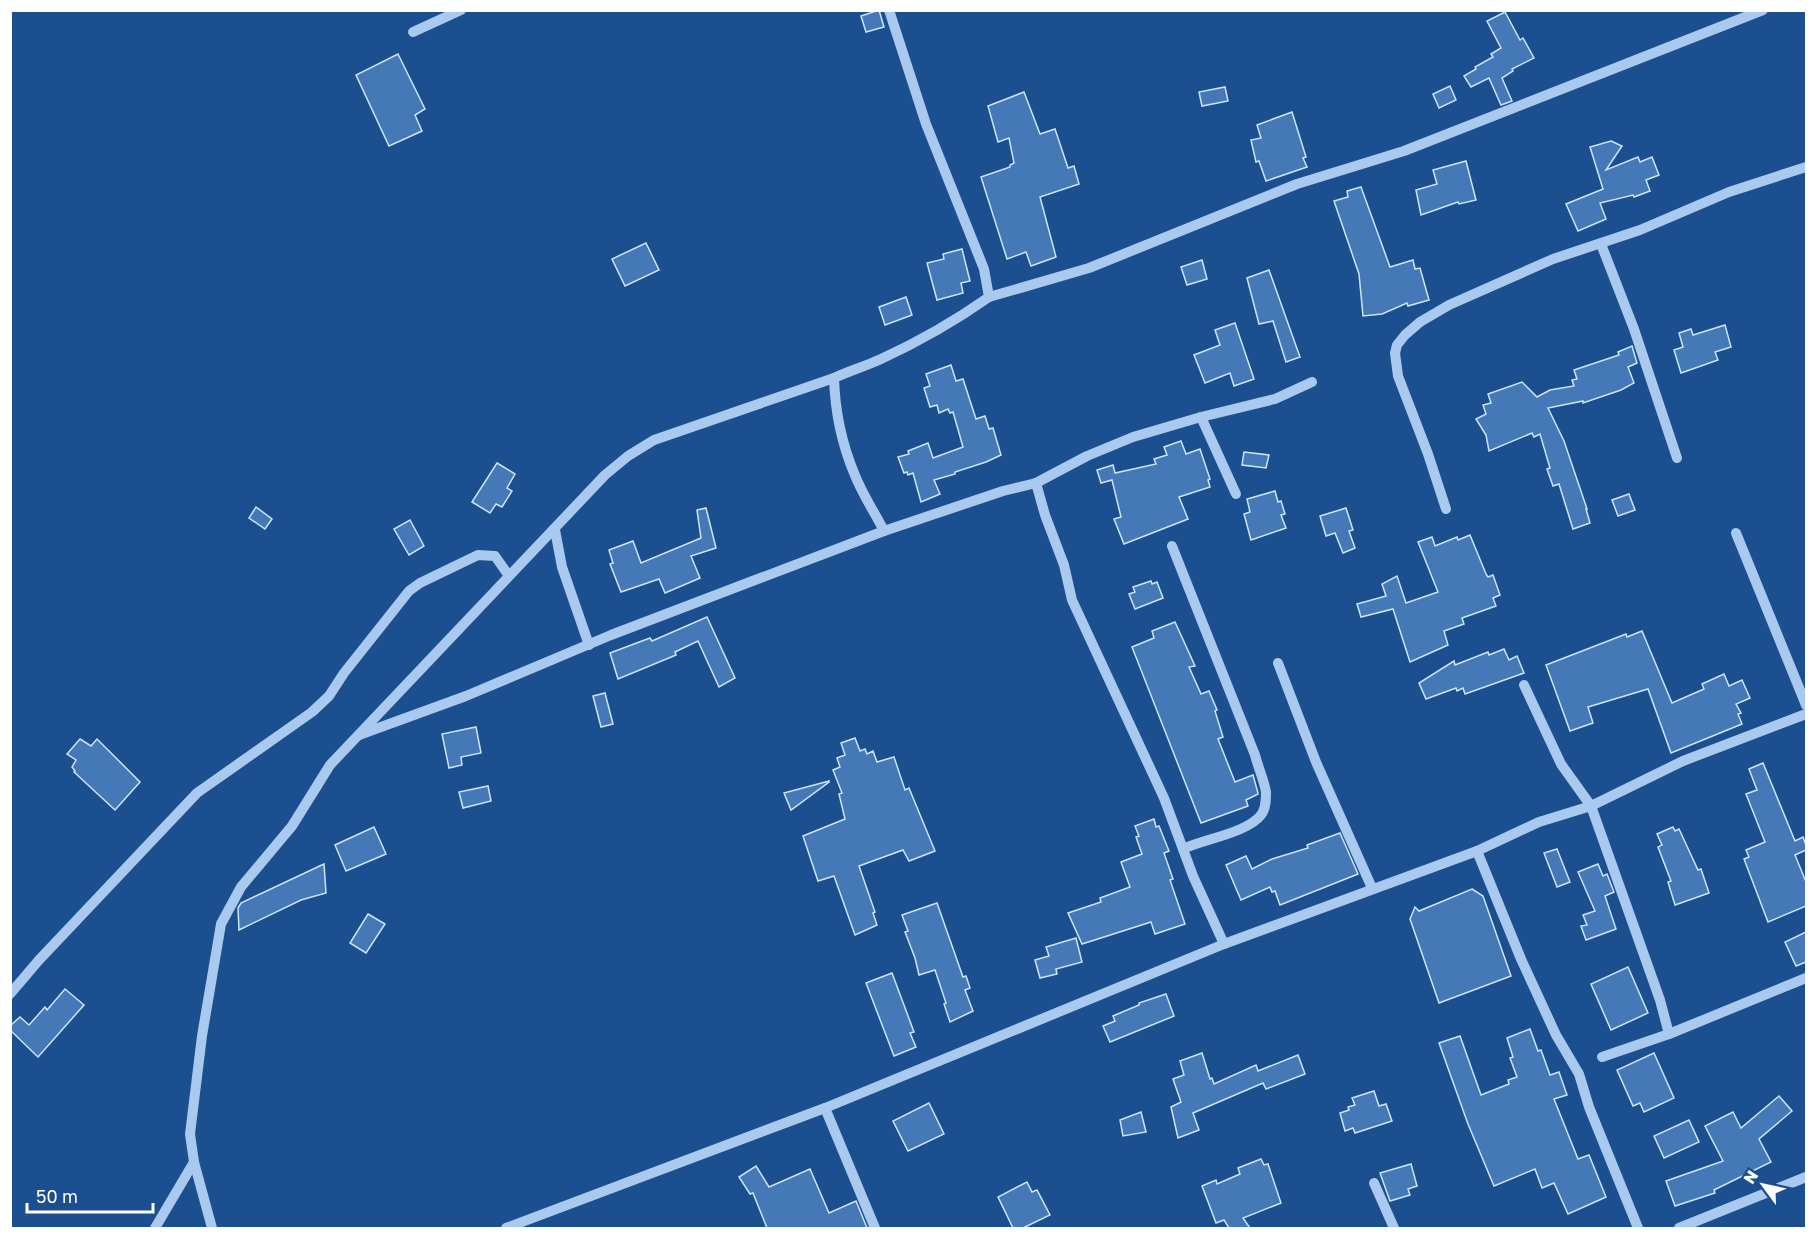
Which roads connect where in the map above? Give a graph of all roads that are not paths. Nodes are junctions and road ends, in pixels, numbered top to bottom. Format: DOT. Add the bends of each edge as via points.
graph roads {
  1 [pos="461,10"];
  2 [pos="889,10"];
  3 [pos="1763,10"];
  4 [pos="413,32"];
  5 [pos="1806,167"];
  6 [pos="1601,244"];
  7 [pos="989,297"];
  8 [pos="834,378"];
  9 [pos="1312,382"];
  10 [pos="1202,417"];
  11 [pos="1677,458"];
  12 [pos="1036,483"];
  13 [pos="1236,494"];
  14 [pos="1446,509"];
  15 [pos="555,530"];
  16 [pos="884,531"];
  17 [pos="1736,533"];
  18 [pos="1172,546"];
  19 [pos="509,576"];
  20 [pos="589,645"];
  21 [pos="1278,663"];
  22 [pos="1524,685"];
  23 [pos="1806,705"];
  24 [pos="1806,714"];
  25 [pos="356,736"];
  26 [pos="1591,806"];
  27 [pos="1183,849"];
  28 [pos="1477,850"];
  29 [pos="1372,888"];
  30 [pos="1224,944"];
  31 [pos="1806,978"];
  32 [pos="10,994"];
  33 [pos="1669,1034"];
  34 [pos="1602,1057"];
  35 [pos="825,1108"];
  36 [pos="194,1162"];
  37 [pos="1806,1177"];
  38 [pos="1374,1183"];
  39 [pos="155,1228"];
  40 [pos="212,1228"];
  41 [pos="506,1228"];
  42 [pos="876,1228"];
  43 [pos="1394,1228"];
  44 [pos="1638,1228"];
  45 [pos="1679,1228"];
  1 -- 4 [label="street"];
  2 -- 7 [label="street" via="926,124 984,268"];
  3 -- 7 [label="street" via="1404,151 1297,184 1089,268"];
  5 -- 6 [label="street" via="1728,192"];
  6 -- 11 [label="street"];
  6 -- 14 [label="street" via="1552,259 1449,305 1420,322 1397,345 1398,376"];
  7 -- 8 [label="street" via="880,360"];
  8 -- 15 [label="street" via="654,440 605,475"];
  8 -- 16 [label="street" via="840,423 853,472"];
  9 -- 10 [label="street" via="1275,399"];
  10 -- 12 [label="street" via="1133,437"];
  10 -- 13 [label="street"];
  12 -- 16 [label="street"];
  12 -- 27 [label="street" via="1072,600 1164,798"];
  15 -- 19 [label="street"];
  15 -- 20 [label="street" via="562,567"];
  16 -- 20 [label="street"];
  17 -- 23 [label="street"];
  18 -- 27 [label="street" via="1266,790 1263,813 1257,819"];
  19 -- 25 [label="street"];
  19 -- 32 [label="street" via="495,556 478,555 409,591 329,696 197,793"];
  20 -- 25 [label="street"];
  21 -- 29 [label="street" via="1316,762"];
  22 -- 26 [label="street" via="1561,764"];
  24 -- 26 [label="street" via="1683,762"];
  25 -- 36 [label="street" via="330,765 292,826 241,887 221,924 192,1106"];
  26 -- 28 [label="street" via="1539,822"];
  26 -- 33 [label="street"];
  27 -- 30 [label="street"];
  28 -- 29 [label="street"];
  28 -- 44 [label="street" via="1526,968 1579,1074"];
  29 -- 30 [label="street"];
  30 -- 35 [label="street"];
  31 -- 33 [label="street"];
  33 -- 34 [label="street"];
  35 -- 41 [label="street"];
  35 -- 42 [label="street"];
  36 -- 39 [label="street"];
  36 -- 40 [label="street"];
  37 -- 45 [label="street"];
  38 -- 43 [label="street"];
}
